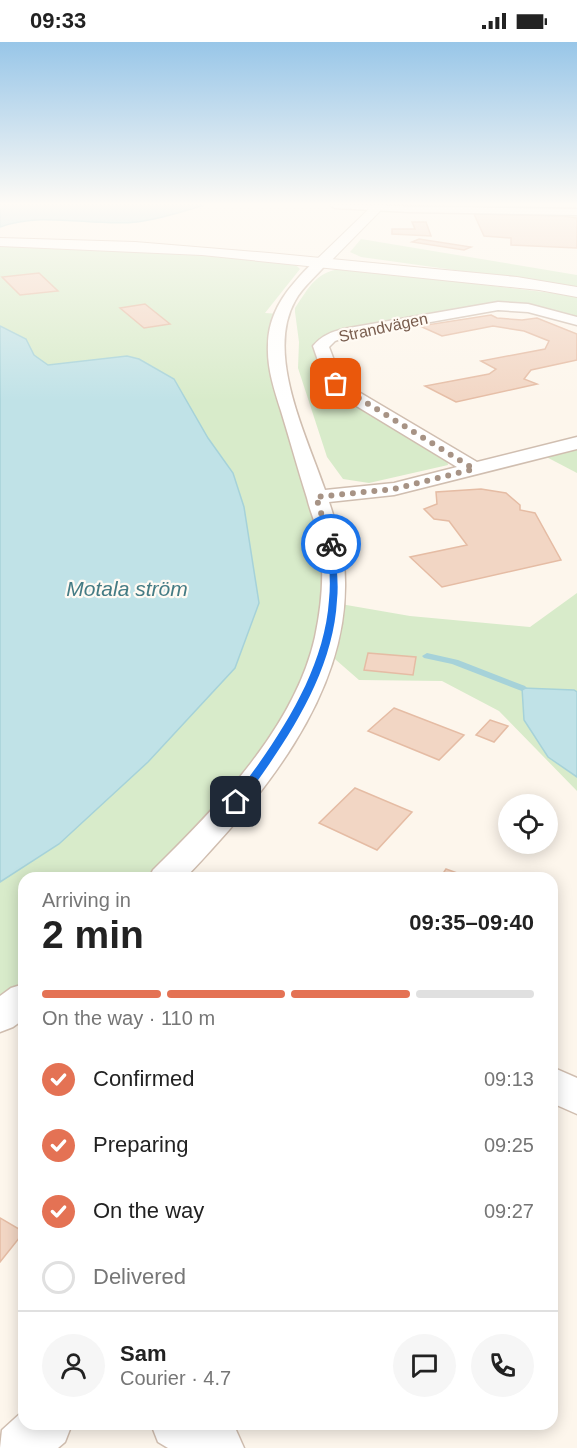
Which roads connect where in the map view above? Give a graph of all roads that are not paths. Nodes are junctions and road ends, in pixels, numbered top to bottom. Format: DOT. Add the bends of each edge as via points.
graph roads {
  1 [pos="313,271"];
  2 [pos="443,271"];
  3 [pos="577,292"];
  4 [pos="577,321"];
  5 [pos="577,443"];
  6 [pos="474,469"];
  7 [pos="316,497"];
  8 [pos="171,872"];
  9 [pos="18,1003"];
  10 [pos="0,1017"];
  11 [pos="558,1087"];
  12 [pos="577,1097"];
  13 [pos="40,1430"];
  14 [pos="186,1430"];
  15 [pos="20,1448"];
  16 [pos="218,1448"];
  1 -- 7 [label="street" via="285,304 276,335 275,359"];
  2 -- 3 [label="main road"];
  4 -- 6 [label="street, Strandvägen" via="528,308 486,307 352,331 330,338 321,346 333,381 341,389"];
  5 -- 6 [label="street"];
  6 -- 7 [label="street" via="394,489"];
  7 -- 8 [label="street" via="329,536 334,578 330,624 316,671 285,732 248,787"];
  9 -- 10 [label="street"];
  11 -- 12 [label="street"];
  13 -- 15 [label="street"];
  14 -- 16 [label="street"];
}
